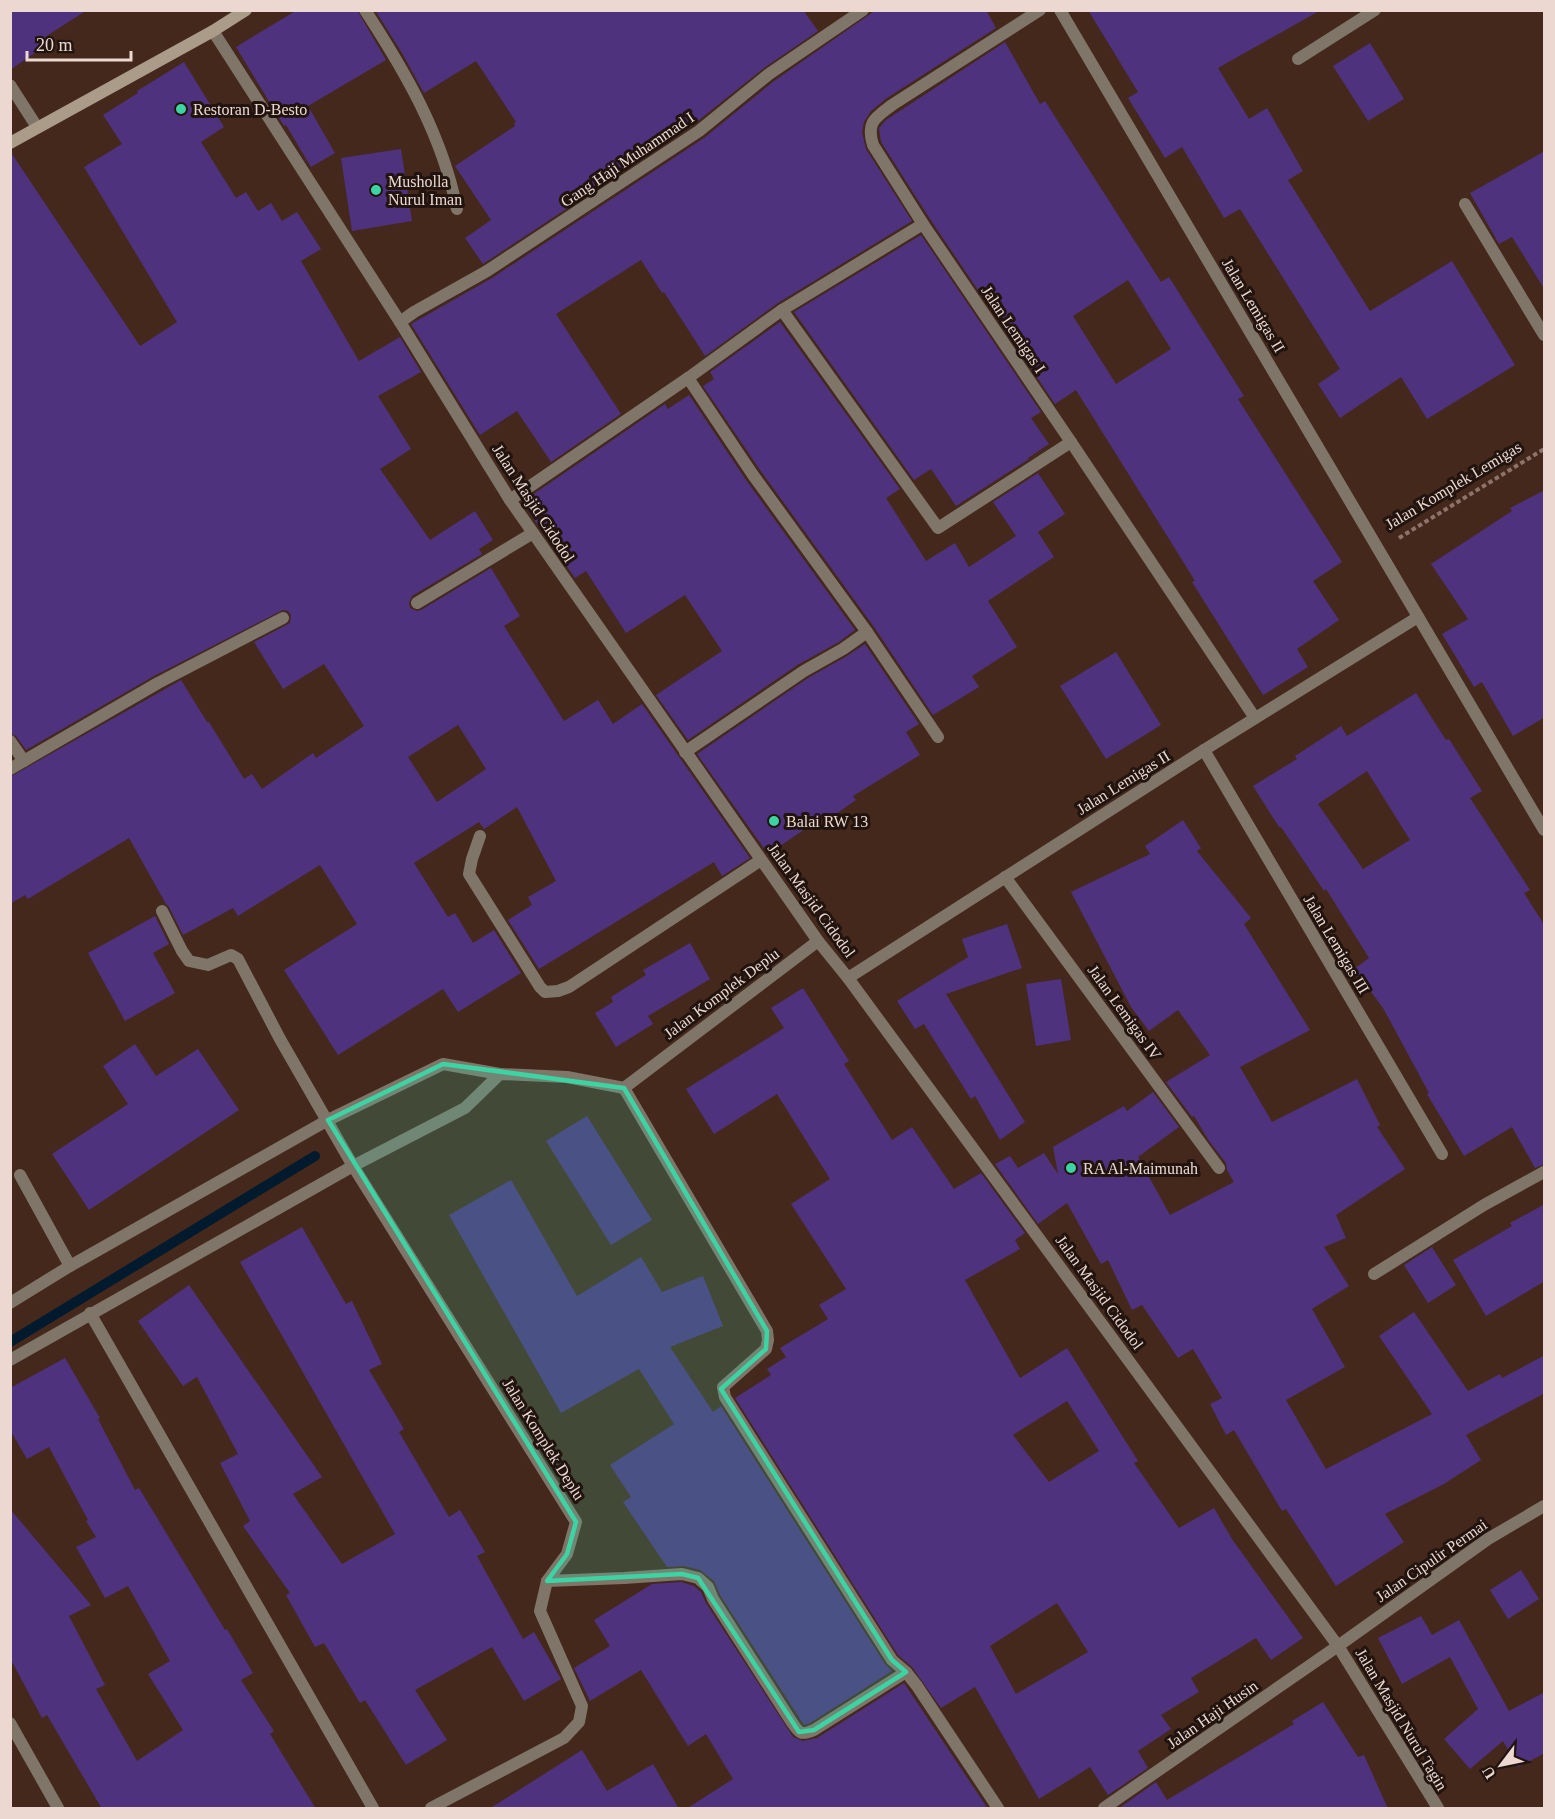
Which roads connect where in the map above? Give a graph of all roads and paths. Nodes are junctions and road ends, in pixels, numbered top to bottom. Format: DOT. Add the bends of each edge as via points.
graph roads {
  1 [pos="246,10"];
  2 [pos="365,10"];
  3 [pos="863,10"];
  4 [pos="1040,10"];
  5 [pos="1060,10"];
  6 [pos="1375,10"];
  7 [pos="213,31"];
  8 [pos="1298,59"];
  9 [pos="10,85"];
  10 [pos="37,127"];
  11 [pos="10,143"];
  12 [pos="1465,204"];
  13 [pos="457,208"];
  14 [pos="923,224"];
  15 [pos="782,310"];
  16 [pos="400,322"];
  17 [pos="1545,335"];
  18 [pos="688,378"];
  19 [pos="1071,442"];
  20 [pos="1545,449"];
  21 [pos="510,500"];
  22 [pos="532,533"];
  23 [pos="1380,550"];
  24 [pos="417,603"];
  25 [pos="1418,617"];
  26 [pos="284,618"];
  27 [pos="867,632"];
  28 [pos="1255,718"];
  29 [pos="938,737"];
  30 [pos="10,741"];
  31 [pos="1204,750"];
  32 [pos="685,752"];
  33 [pos="24,761"];
  34 [pos="10,769"];
  35 [pos="1545,830"];
  36 [pos="480,836"];
  37 [pos="761,860"];
  38 [pos="1005,877"];
  39 [pos="162,911"];
  40 [pos="818,941"];
  41 [pos="848,978"];
  42 [pos="500,1074"];
  43 [pos="624,1088"];
  44 [pos="329,1124"];
  45 [pos="1442,1154"];
  46 [pos="351,1161"];
  47 [pos="1219,1168"];
  48 [pos="1545,1172"];
  49 [pos="20,1175"];
  50 [pos="70,1266"];
  51 [pos="1374,1274"];
  52 [pos="10,1303"];
  53 [pos="90,1313"];
  54 [pos="10,1360"];
  55 [pos="1545,1506"];
  56 [pos="547,1581"];
  57 [pos="1338,1646"];
  58 [pos="906,1672"];
  59 [pos="10,1723"];
  60 [pos="58,1809"];
  61 [pos="373,1809"];
  62 [pos="431,1809"];
  63 [pos="998,1809"];
  64 [pos="1104,1809"];
  65 [pos="1438,1809"];
  1 -- 7 [label="street"];
  2 -- 13 [label="street" via="421,102 442,152"];
  3 -- 16 [label="street, Gang Haji Muhammad I" via="769,74 691,136 487,271"];
  4 -- 14 [label="street, Jalan Lemigas I" via="874,119 869,132 873,144"];
  5 -- 23 [label="street, Jalan Lemigas II"];
  6 -- 8 [label="street"];
  7 -- 10 [label="street"];
  7 -- 16 [label="street, Jalan Masjid Cidodol"];
  9 -- 10 [label="street"];
  10 -- 11 [label="street"];
  12 -- 17 [label="street"];
  14 -- 15 [label="street"];
  14 -- 19 [label="street, Jalan Lemigas I"];
  15 -- 18 [label="street"];
  15 -- 19 [label="street" via="938,528"];
  16 -- 21 [label="street, Jalan Masjid Cidodol"];
  18 -- 21 [label="street"];
  18 -- 27 [label="street"];
  19 -- 28 [label="street, Jalan Lemigas I"];
  20 -- 23 [label="path, Jalan Komplek Lemigas"];
  21 -- 22 [label="street, Jalan Masjid Cidodol"];
  22 -- 24 [label="street"];
  22 -- 32 [label="street, Jalan Masjid Cidodol"];
  23 -- 25 [label="street, Jalan Lemigas II"];
  25 -- 28 [label="street, Jalan Lemigas II"];
  25 -- 35 [label="street, Jalan Lemigas II"];
  26 -- 33 [label="street" via="158,683"];
  27 -- 29 [label="street"];
  27 -- 32 [label="street"];
  28 -- 31 [label="street, Jalan Lemigas II"];
  30 -- 33 [label="street"];
  31 -- 38 [label="street, Jalan Lemigas II"];
  31 -- 45 [label="street, Jalan Lemigas III"];
  32 -- 37 [label="street, Jalan Masjid Cidodol"];
  33 -- 34 [label="street"];
  36 -- 37 [label="street" via="470,873 545,992 569,987"];
  37 -- 40 [label="street, Jalan Masjid Cidodol"];
  38 -- 41 [label="street, Jalan Lemigas II"];
  38 -- 47 [label="street, Jalan Lemigas IV"];
  39 -- 44 [label="street, Jalan Komplek Deplu" via="189,961 208,965 231,955 238,959"];
  40 -- 41 [label="street, Jalan Masjid Cidodol"];
  40 -- 43 [label="street, Jalan Komplek Deplu"];
  41 -- 57 [label="street, Jalan Masjid Cidodol"];
  42 -- 43 [label="street" via="567,1077"];
  42 -- 44 [label="street" via="442,1064"];
  42 -- 46 [label="street" via="465,1108"];
  43 -- 58 [label="street" via="767,1331 766,1349 729,1380 723,1392 892,1660"];
  44 -- 46 [label="street, Jalan Komplek Deplu"];
  44 -- 50 [label="street"];
  46 -- 53 [label="street"];
  46 -- 56 [label="street, Jalan Komplek Deplu" via="576,1522 567,1554"];
  48 -- 51 [label="street"];
  49 -- 50 [label="street"];
  50 -- 52 [label="street"];
  53 -- 54 [label="street"];
  53 -- 61 [label="street"];
  55 -- 57 [label="street, Jalan Cipulir Permai" via="1488,1539"];
  56 -- 58 [label="street" via="682,1574 699,1578 791,1721 805,1734"];
  56 -- 62 [label="street, Jalan Komplek Deplu" via="540,1611 582,1706 579,1722 564,1738"];
  57 -- 64 [label="street, Jalan Haji Husin"];
  57 -- 65 [label="street, Jalan Masjid Nurul Tagin"];
  58 -- 63 [label="street"];
  59 -- 60 [label="street"];
}
